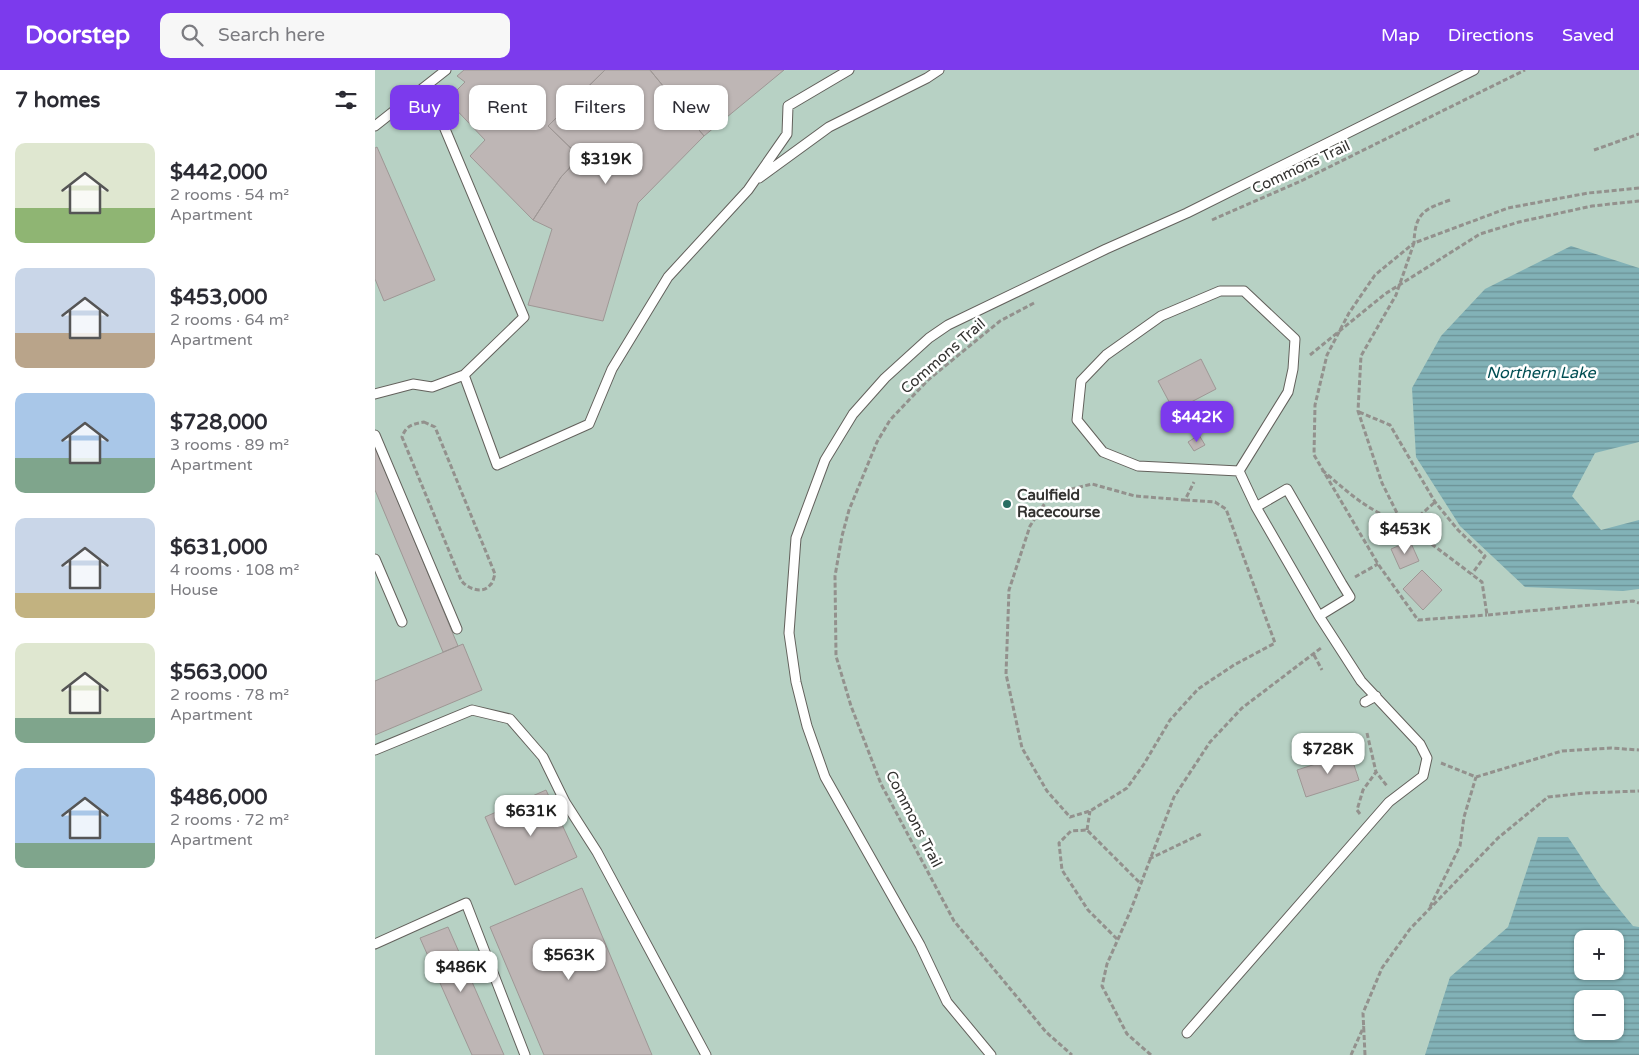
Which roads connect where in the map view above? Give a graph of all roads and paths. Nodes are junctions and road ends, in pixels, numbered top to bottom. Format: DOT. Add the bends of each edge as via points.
graph roads {
  1 [pos="446,70"];
  2 [pos="849,70"];
  3 [pos="939,70"];
  4 [pos="1474,70"];
  5 [pos="1525,70"];
  6 [pos="427,85"];
  7 [pos="390,114"];
  8 [pos="375,126"];
  9 [pos="445,130"];
  10 [pos="1639,134"];
  11 [pos="1593,150"];
  12 [pos="753,183"];
  13 [pos="1639,188"];
  14 [pos="1450,200"];
  15 [pos="1639,201"];
  16 [pos="1211,220"];
  17 [pos="1414,242"];
  18 [pos="1399,285"];
  19 [pos="1039,300"];
  20 [pos="1339,331"];
  21 [pos="1293,369"];
  22 [pos="464,375"];
  23 [pos="375,394"];
  24 [pos="1358,411"];
  25 [pos="375,435"];
  26 [pos="1320,468"];
  27 [pos="1200,471"];
  28 [pos="1239,471"];
  29 [pos="1185,500"];
  30 [pos="1435,502"];
  31 [pos="1256,507"];
  32 [pos="1401,521"];
  33 [pos="1408,526"];
  34 [pos="375,558"];
  35 [pos="1378,564"];
  36 [pos="495,574"];
  37 [pos="1472,574"];
  38 [pos="1342,584"];
  39 [pos="1639,603"];
  40 [pos="1487,615"];
  41 [pos="1319,616"];
  42 [pos="401,622"];
  43 [pos="457,629"];
  44 [pos="1333,637"];
  45 [pos="1314,655"];
  46 [pos="1323,670"];
  47 [pos="1376,696"];
  48 [pos="1365,702"];
  49 [pos="1367,733"];
  50 [pos="375,750"];
  51 [pos="1639,750"];
  52 [pos="1427,758"];
  53 [pos="1376,772"];
  54 [pos="1476,776"];
  55 [pos="1639,791"];
  56 [pos="1090,811"];
  57 [pos="1087,830"];
  58 [pos="1201,834"];
  59 [pos="1149,860"];
  60 [pos="1140,883"];
  61 [pos="1428,911"];
  62 [pos="1117,940"];
  63 [pos="375,944"];
  64 [pos="1365,1025"];
  65 [pos="1187,1033"];
  66 [pos="525,1055"];
  67 [pos="706,1055"];
  68 [pos="991,1055"];
  69 [pos="1072,1055"];
  70 [pos="1151,1055"];
  71 [pos="1351,1055"];
  72 [pos="1365,1055"];
  1 -- 6 [label="lane"];
  2 -- 12 [label="lane" via="789,106 787,134"];
  3 -- 12 [label="lane" via="829,127"];
  4 -- 68 [label="lane" via="1187,213 949,325 929,338 885,378 853,414 825,460 796,538 791,593 789,633 807,726 825,777 920,944 947,1002"];
  5 -- 16 [label="path, Commons Trail" via="1303,180"];
  7 -- 8 [label="lane"];
  9 -- 22 [label="lane" via="524,317"];
  10 -- 11 [label="path"];
  12 -- 22 [label="lane" via="668,277 613,369 589,424 497,465"];
  13 -- 17 [label="path" via="1588,193 1508,208"];
  14 -- 17 [label="path" via="1427,207 1415,224"];
  15 -- 18 [label="path" via="1583,208 1480,234"];
  17 -- 18 [label="path"];
  17 -- 20 [label="path" via="1375,275"];
  18 -- 20 [label="path"];
  18 -- 24 [label="path" via="1361,356"];
  19 -- 69 [label="path, Commons Trail" via="1000,321 929,380 890,420 877,442 849,510 842,536 835,576 836,656 881,784 954,921 1046,1032"];
  20 -- 21 [label="path"];
  20 -- 26 [label="path" via="1327,355 1315,405 1314,456"];
  21 -- 27 [label="lane" via="1295,339 1244,291 1220,291 1161,316 1107,355 1081,381 1077,420 1103,452 1138,466"];
  21 -- 28 [label="lane" via="1288,392"];
  22 -- 23 [label="lane" via="433,387 413,384"];
  24 -- 30 [label="path" via="1391,425"];
  24 -- 32 [label="path" via="1382,483"];
  25 -- 43 [label="lane"];
  26 -- 32 [label="path" via="1358,500 1385,517"];
  26 -- 35 [label="path"];
  27 -- 28 [label="lane"];
  27 -- 29 [label="path"];
  28 -- 31 [label="lane"];
  29 -- 56 [label="path" via="1215,502 1226,509 1275,643 1198,689 1171,720 1127,788"];
  29 -- 56 [label="path" via="1135,496 1091,484 1051,494 1030,526 1009,590 1005,674 1022,748 1047,791 1070,817"];
  30 -- 33 [label="path"];
  30 -- 37 [label="path" via="1485,556"];
  31 -- 38 [label="lane" via="1287,488"];
  31 -- 41 [label="lane"];
  32 -- 33 [label="path"];
  33 -- 37 [label="path"];
  34 -- 42 [label="lane"];
  35 -- 38 [label="path"];
  35 -- 40 [label="path" via="1418,620"];
  36 -- 36 [label="path" via="435,427 424,422 405,429 402,437 461,580 465,586 485,589"];
  37 -- 40 [label="path" via="1483,582"];
  38 -- 41 [label="lane" via="1350,597"];
  39 -- 40 [label="path"];
  41 -- 44 [label="lane"];
  44 -- 45 [label="path"];
  44 -- 47 [label="lane" via="1361,682"];
  45 -- 46 [label="path"];
  45 -- 59 [label="path" via="1242,708 1210,742 1174,797"];
  47 -- 48 [label="lane"];
  47 -- 52 [label="lane" via="1420,744"];
  49 -- 53 [label="path"];
  50 -- 67 [label="lane" via="472,710 510,719 543,757"];
  51 -- 54 [label="path" via="1562,751"];
  52 -- 54 [label="path"];
  52 -- 65 [label="lane" via="1423,776 1389,802"];
  54 -- 61 [label="path" via="1464,817 1460,846"];
  55 -- 61 [label="path" via="1548,798 1499,838"];
  56 -- 57 [label="path"];
  57 -- 60 [label="path"];
  57 -- 62 [label="path" via="1071,831 1059,843 1062,870 1088,910"];
  58 -- 59 [label="path"];
  59 -- 60 [label="path"];
  60 -- 62 [label="path"];
  61 -- 64 [label="path" via="1409,929 1381,968 1363,1012"];
  62 -- 70 [label="path" via="1102,986 1127,1034"];
  63 -- 66 [label="lane" via="466,903"];
  64 -- 71 [label="path"];
  64 -- 72 [label="path"];
}
